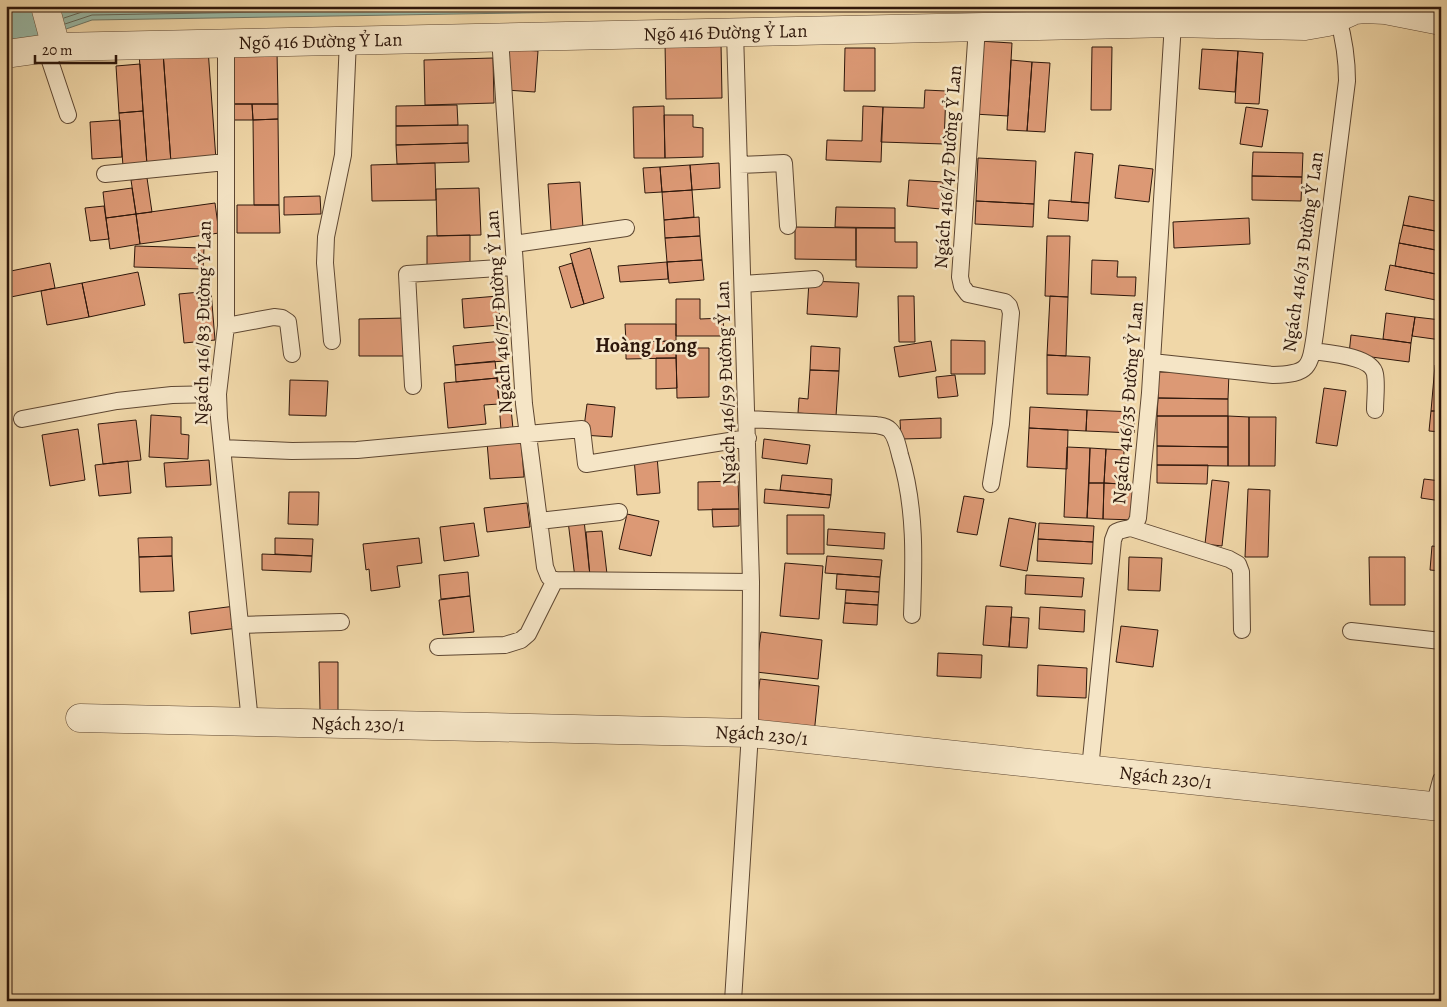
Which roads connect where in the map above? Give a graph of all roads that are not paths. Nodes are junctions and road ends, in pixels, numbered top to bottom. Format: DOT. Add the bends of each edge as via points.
graph roads {
  1 [pos="45,6"];
  2 [pos="1338,12"];
  3 [pos="1441,21"];
  4 [pos="1172,23"];
  5 [pos="977,27"];
  6 [pos="735,32"];
  7 [pos="500,37"];
  8 [pos="348,40"];
  9 [pos="226,43"];
  10 [pos="51,48"];
  11 [pos="6,54"];
  12 [pos="68,114"];
  13 [pos="226,162"];
  14 [pos="739,165"];
  15 [pos="105,174"];
  16 [pos="788,226"];
  17 [pos="626,228"];
  18 [pos="514,244"];
  19 [pos="515,267"];
  20 [pos="815,279"];
  21 [pos="743,284"];
  22 [pos="226,326"];
  23 [pos="332,341"];
  24 [pos="1313,351"];
  25 [pos="292,354"];
  26 [pos="1152,362"];
  27 [pos="413,386"];
  28 [pos="218,394"];
  29 [pos="1375,410"];
  30 [pos="747,418"];
  31 [pos="22,419"];
  32 [pos="529,435"];
  33 [pos="748,438"];
  34 [pos="222,448"];
  35 [pos="991,484"];
  36 [pos="619,512"];
  37 [pos="539,521"];
  38 [pos="1131,528"];
  39 [pos="555,580"];
  40 [pos="752,582"];
  41 [pos="912,615"];
  42 [pos="341,622"];
  43 [pos="240,625"];
  44 [pos="1242,630"];
  45 [pos="1351,631"];
  46 [pos="1441,641"];
  47 [pos="438,646"];
  48 [pos="80,718"];
  49 [pos="250,722"];
  50 [pos="750,733"];
  51 [pos="1090,769"];
  52 [pos="1441,780"];
  53 [pos="1437,807"];
  54 [pos="733,1001"];
  1 -- 10 [label="street"];
  2 -- 3 [label="street, Ngõ 416 Đường Ỷ Lan" via="1385,10"];
  2 -- 4 [label="street, Ngõ 416 Đường Ỷ Lan" via="1328,22 1305,26"];
  2 -- 24 [label="lane, Ngách 416/31 Đường Ỷ Lan" via="1345,41 1347,81"];
  4 -- 5 [label="street, Ngõ 416 Đường Ỷ Lan"];
  4 -- 26 [label="lane, Ngách 416/35 Đường Ỷ Lan"];
  5 -- 6 [label="street, Ngõ 416 Đường Ỷ Lan"];
  5 -- 35 [label="lane, Ngách 416/47 Đường Ỷ Lan" via="960,277 968,294 1005,302 1010,312 1001,424"];
  6 -- 7 [label="street, Ngõ 416 Đường Ỷ Lan"];
  6 -- 14 [label="lane, Ngách 416/59 Đường Ỷ Lan"];
  7 -- 8 [label="street, Ngõ 416 Đường Ỷ Lan"];
  7 -- 18 [label="lane, Ngách 416/75 Đường Ỷ Lan"];
  8 -- 9 [label="street, Ngõ 416 Đường Ỷ Lan"];
  8 -- 23 [label="lane" via="343,155 325,263"];
  9 -- 10 [label="street, Ngõ 416 Đường Ỷ Lan"];
  9 -- 13 [label="lane, Ngách 416/83 Đường Ỷ Lan"];
  10 -- 11 [label="street, Ngõ 416 Đường Ỷ Lan"];
  10 -- 12 [label="lane"];
  13 -- 15 [label="lane"];
  13 -- 22 [label="lane, Ngách 416/83 Đường Ỷ Lan"];
  14 -- 16 [label="lane" via="784,163"];
  14 -- 21 [label="lane, Ngách 416/59 Đường Ỷ Lan"];
  17 -- 18 [label="lane"];
  18 -- 19 [label="lane, Ngách 416/75 Đường Ỷ Lan"];
  19 -- 27 [label="lane" via="407,274"];
  19 -- 32 [label="lane, Ngách 416/75 Đường Ỷ Lan"];
  20 -- 21 [label="lane"];
  21 -- 30 [label="lane, Ngách 416/59 Đường Ỷ Lan"];
  22 -- 25 [label="lane" via="282,318 288,322"];
  22 -- 28 [label="lane, Ngách 416/83 Đường Ỷ Lan"];
  24 -- 26 [label="lane, Ngách 416/31 Đường Ỷ Lan" via="1302,371 1291,374 1273,375"];
  24 -- 29 [label="lane" via="1359,359 1370,366 1375,373"];
  26 -- 38 [label="lane, Ngách 416/35 Đường Ỷ Lan" via="1138,518"];
  28 -- 31 [label="lane" via="117,401"];
  28 -- 34 [label="lane, Ngách 416/83 Đường Ỷ Lan"];
  30 -- 33 [label="lane, Ngách 416/59 Đường Ỷ Lan"];
  30 -- 41 [label="lane" via="876,425 890,430 904,466 912,515"];
  32 -- 33 [label="lane" via="582,429 586,464"];
  32 -- 34 [label="lane" via="357,450"];
  32 -- 37 [label="lane, Ngách 416/75 Đường Ỷ Lan"];
  33 -- 40 [label="lane, Ngách 416/59 Đường Ỷ Lan"];
  34 -- 43 [label="lane, Ngách 416/83 Đường Ỷ Lan"];
  36 -- 37 [label="lane"];
  37 -- 39 [label="lane, Ngách 416/75 Đường Ỷ Lan" via="545,567"];
  38 -- 44 [label="lane" via="1238,564 1241,572"];
  38 -- 51 [label="lane, Ngách 416/35 Đường Ỷ Lan" via="1116,532 1113,540"];
  39 -- 40 [label="lane"];
  39 -- 47 [label="lane" via="528,634 521,640 504,645"];
  40 -- 50 [label="lane, Ngách 416/59 Đường Ỷ Lan"];
  42 -- 43 [label="lane"];
  43 -- 49 [label="lane, Ngách 416/83 Đường Ỷ Lan"];
  45 -- 46 [label="lane"];
  48 -- 49 [label="street, Ngách 230/1"];
  49 -- 50 [label="street, Ngách 230/1"];
  50 -- 51 [label="street, Ngách 230/1"];
  50 -- 54 [label="lane, Ngách 416/59 Đường Ỷ Lan"];
  51 -- 53 [label="street, Ngách 230/1"];
  52 -- 53 [label="lane"];
}
